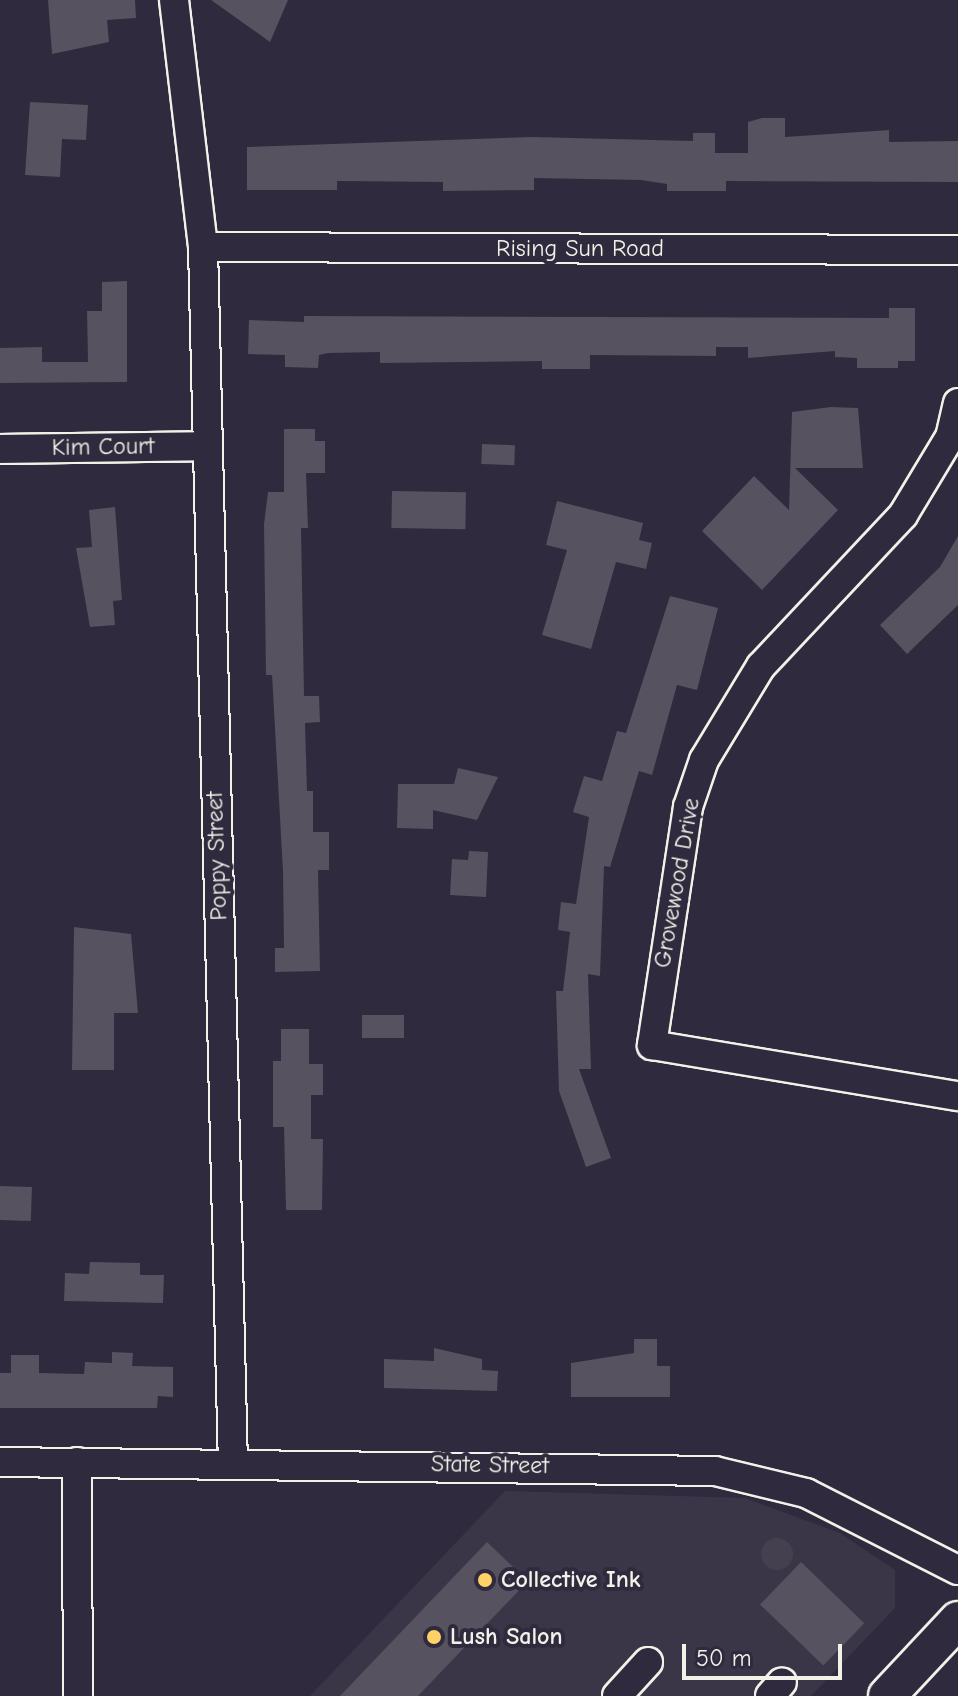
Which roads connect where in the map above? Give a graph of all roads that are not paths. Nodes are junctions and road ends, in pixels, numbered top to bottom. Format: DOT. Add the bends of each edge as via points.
graph roads {
  1 [pos="174,0"];
  2 [pos="203,247"];
  3 [pos="958,250"];
  4 [pos="958,403"];
  5 [pos="206,446"];
  6 [pos="0,449"];
  7 [pos="958,1096"];
  8 [pos="0,1462"];
  9 [pos="77,1462"];
  10 [pos="233,1464"];
  11 [pos="958,1570"];
  12 [pos="958,1620"];
  13 [pos="648,1662"];
  14 [pos="78,1696"];
  15 [pos="617,1696"];
  16 [pos="887,1696"];
  1 -- 2 [label="street, Poppy Street"];
  2 -- 3 [label="street, Rising Sun Road"];
  2 -- 5 [label="street, Poppy Street"];
  4 -- 7 [label="street, Grovewood Drive" via="950,437 903,515 761,666 704,760 688,807 652,1045"];
  5 -- 6 [label="street, Kim Court"];
  5 -- 10 [label="street, Poppy Street"];
  8 -- 9 [label="street, State Street"];
  9 -- 10 [label="street, State Street"];
  9 -- 14 [label="street"];
  10 -- 11 [label="street, State Street" via="715,1471 806,1493"];
  12 -- 16 [label="main road"];
  13 -- 15 [label="street"];
}
